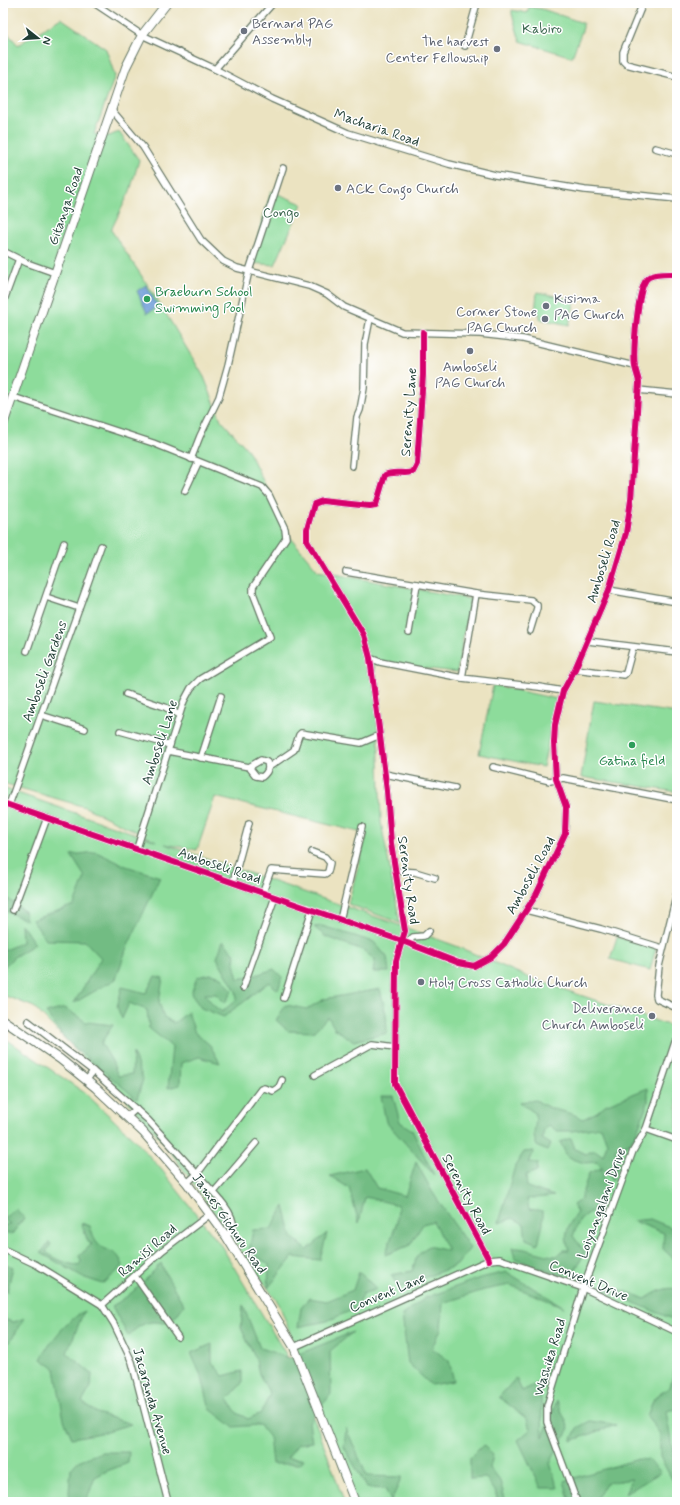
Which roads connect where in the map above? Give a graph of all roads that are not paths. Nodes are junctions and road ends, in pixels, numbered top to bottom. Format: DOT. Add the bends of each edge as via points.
graph roads {
  1 [pos="94,3"];
  2 [pos="167,3"];
  3 [pos="273,3"];
  4 [pos="477,3"];
  5 [pos="643,3"];
  6 [pos="142,35"];
  7 [pos="465,46"];
  8 [pos="215,69"];
  9 [pos="677,77"];
  10 [pos="111,109"];
  11 [pos="655,148"];
  12 [pos="677,154"];
  13 [pos="283,168"];
  14 [pos="677,199"];
  15 [pos="3,251"];
  16 [pos="20,259"];
  17 [pos="248,271"];
  18 [pos="55,273"];
  19 [pos="677,274"];
  20 [pos="3,303"];
  21 [pos="370,319"];
  22 [pos="423,332"];
  23 [pos="635,366"];
  24 [pos="638,390"];
  25 [pos="677,394"];
  26 [pos="13,397"];
  27 [pos="3,425"];
  28 [pos="191,459"];
  29 [pos="198,463"];
  30 [pos="352,466"];
  31 [pos="185,491"];
  32 [pos="64,543"];
  33 [pos="101,546"];
  34 [pos="320,564"];
  35 [pos="346,572"];
  36 [pos="417,584"];
  37 [pos="609,590"];
  38 [pos="476,594"];
  39 [pos="46,597"];
  40 [pos="677,602"];
  41 [pos="79,608"];
  42 [pos="530,631"];
  43 [pos="409,632"];
  44 [pos="588,641"];
  45 [pos="633,647"];
  46 [pos="27,651"];
  47 [pos="677,652"];
  48 [pos="370,658"];
  49 [pos="575,669"];
  50 [pos="462,678"];
  51 [pos="563,691"];
  52 [pos="126,694"];
  53 [pos="221,696"];
  54 [pos="41,714"];
  55 [pos="179,715"];
  56 [pos="85,729"];
  57 [pos="120,731"];
  58 [pos="380,735"];
  59 [pos="169,748"];
  60 [pos="201,758"];
  61 [pos="249,767"];
  62 [pos="269,767"];
  63 [pos="493,767"];
  64 [pos="385,774"];
  65 [pos="556,779"];
  66 [pos="456,788"];
  67 [pos="677,800"];
  68 [pos="6,804"];
  69 [pos="47,818"];
  70 [pos="249,824"];
  71 [pos="362,827"];
  72 [pos="137,848"];
  73 [pos="312,852"];
  74 [pos="396,871"];
  75 [pos="435,878"];
  76 [pos="233,882"];
  77 [pos="262,892"];
  78 [pos="677,892"];
  79 [pos="275,897"];
  80 [pos="13,910"];
  81 [pos="312,910"];
  82 [pos="526,910"];
  83 [pos="340,920"];
  84 [pos="429,931"];
  85 [pos="405,942"];
  86 [pos="662,948"];
  87 [pos="243,988"];
  88 [pos="284,998"];
  89 [pos="677,1008"];
  90 [pos="3,1020"];
  91 [pos="28,1021"];
  92 [pos="676,1042"];
  93 [pos="394,1047"];
  94 [pos="93,1071"];
  95 [pos="315,1075"];
  96 [pos="87,1080"];
  97 [pos="282,1080"];
  98 [pos="136,1109"];
  99 [pos="127,1117"];
  100 [pos="646,1129"];
  101 [pos="677,1140"];
  102 [pos="256,1143"];
  103 [pos="197,1174"];
  104 [pos="187,1183"];
  105 [pos="214,1192"];
  106 [pos="209,1215"];
  107 [pos="226,1236"];
  108 [pos="3,1249"];
  109 [pos="489,1260"];
  110 [pos="135,1276"];
  111 [pos="583,1288"];
  112 [pos="102,1305"];
  113 [pos="677,1332"];
  114 [pos="178,1337"];
  115 [pos="294,1347"];
  116 [pos="168,1502"];
  117 [pos="355,1502"];
  118 [pos="577,1502"];
  1 -- 6 [label="street, Macharia Road"];
  2 -- 6 [label="main road, Gitanga Road"];
  3 -- 8 [label="street"];
  4 -- 7 [label="street"];
  5 -- 9 [label="street" via="623,52 623,61 626,64"];
  6 -- 8 [label="street, Macharia Road"];
  6 -- 10 [label="main road, Gitanga Road" via="126,67"];
  8 -- 14 [label="street, Macharia Road" via="272,99 348,132 449,164 495,175 585,190"];
  10 -- 17 [label="street" via="143,147 202,240 223,260"];
  10 -- 18 [label="main road, Gitanga Road"];
  11 -- 12 [label="street"];
  13 -- 17 [label="street"];
  15 -- 16 [label="street"];
  16 -- 18 [label="street"];
  16 -- 20 [label="street"];
  17 -- 21 [label="street" via="309,286"];
  17 -- 28 [label="street" via="219,397"];
  18 -- 26 [label="main road, Gitanga Road"];
  19 -- 23 [label="street, Amboseli Road" via="659,274 649,277 644,282 639,306"];
  21 -- 22 [label="street" via="402,332"];
  21 -- 30 [label="street" via="365,344 364,388 356,418"];
  22 -- 23 [label="street" via="480,334 523,340"];
  22 -- 34 [label="street, Serenity Lane" via="417,464 413,472 408,474 390,472 385,475 376,505 322,501 314,504 307,529 307,541"];
  23 -- 24 [label="street, Amboseli Road"];
  24 -- 25 [label="street"];
  24 -- 37 [label="street, Amboseli Road" via="631,500 626,533"];
  26 -- 27 [label="main road, Gitanga Road"];
  26 -- 28 [label="street" via="153,443"];
  28 -- 29 [label="street"];
  29 -- 31 [label="street"];
  29 -- 55 [label="street, Amboseli Lane" via="262,488 269,495 286,529 286,538 253,587 270,637 200,679 191,688"];
  32 -- 39 [label="street"];
  33 -- 41 [label="street, Amboseli Gardens"];
  34 -- 48 [label="street, Serenity Road" via="364,635"];
  35 -- 36 [label="street"];
  36 -- 38 [label="street"];
  36 -- 43 [label="street"];
  37 -- 40 [label="street"];
  37 -- 44 [label="street, Amboseli Road"];
  38 -- 42 [label="street" via="534,602 537,608"];
  38 -- 50 [label="street"];
  39 -- 41 [label="street"];
  39 -- 46 [label="street"];
  41 -- 54 [label="street, Amboseli Gardens"];
  44 -- 45 [label="street"];
  44 -- 49 [label="street, Amboseli Road"];
  45 -- 47 [label="street"];
  45 -- 49 [label="street" via="624,675"];
  48 -- 50 [label="street"];
  48 -- 58 [label="street, Serenity Road"];
  49 -- 51 [label="street, Amboseli Road"];
  50 -- 51 [label="street"];
  51 -- 65 [label="street, Amboseli Road" via="555,726"];
  52 -- 55 [label="street" via="165,707"];
  53 -- 60 [label="street"];
  54 -- 56 [label="street"];
  54 -- 68 [label="street, Amboseli Gardens"];
  55 -- 59 [label="street, Amboseli Lane"];
  57 -- 59 [label="street"];
  58 -- 62 [label="street" via="361,743 301,733 294,750"];
  58 -- 64 [label="street, Serenity Road"];
  59 -- 60 [label="street"];
  59 -- 72 [label="street, Amboseli Lane"];
  60 -- 61 [label="street"];
  61 -- 62 [label="street" via="262,760 267,762"];
  61 -- 62 [label="street" via="256,776 262,777"];
  63 -- 65 [label="street" via="550,781"];
  64 -- 66 [label="street"];
  64 -- 74 [label="street, Serenity Road"];
  65 -- 67 [label="street" via="586,781"];
  65 -- 82 [label="street, Amboseli Road" via="566,807 565,834"];
  68 -- 69 [label="street, Amboseli Road"];
  69 -- 72 [label="street, Amboseli Road"];
  69 -- 80 [label="street"];
  70 -- 76 [label="street"];
  71 -- 83 [label="street"];
  72 -- 76 [label="street, Amboseli Road"];
  73 -- 77 [label="street" via="325,857 330,863 328,872 325,874 271,870"];
  74 -- 75 [label="street" via="415,872"];
  74 -- 85 [label="street, Serenity Road"];
  76 -- 77 [label="street, Amboseli Road"];
  77 -- 79 [label="street, Amboseli Road"];
  78 -- 86 [label="street"];
  79 -- 81 [label="street, Amboseli Road"];
  79 -- 87 [label="street"];
  81 -- 83 [label="street, Amboseli Road"];
  81 -- 88 [label="street"];
  82 -- 85 [label="street, Amboseli Road" via="504,944 491,957 474,966 459,963"];
  82 -- 86 [label="street"];
  83 -- 85 [label="street, Amboseli Road"];
  84 -- 85 [label="street" via="424,936 413,937"];
  85 -- 93 [label="street, Serenity Road" via="398,948 396,961"];
  86 -- 89 [label="street" via="657,999"];
  90 -- 96 [label="main road, James Gichuru Road"];
  91 -- 94 [label="street"];
  92 -- 100 [label="street, Loiyangalani Drive"];
  93 -- 95 [label="street" via="372,1044"];
  93 -- 109 [label="street, Serenity Road" via="396,1090"];
  94 -- 96 [label="street"];
  94 -- 98 [label="street"];
  96 -- 99 [label="main road, James Gichuru Road"];
  97 -- 103 [label="street" via="279,1087 273,1091 261,1089"];
  98 -- 99 [label="street"];
  98 -- 103 [label="street"];
  99 -- 104 [label="main road, James Gichuru Road"];
  100 -- 101 [label="street"];
  100 -- 111 [label="street, Loiyangalani Drive" via="632,1151"];
  102 -- 105 [label="street"];
  103 -- 104 [label="street"];
  103 -- 105 [label="street"];
  104 -- 106 [label="main road, James Gichuru Road"];
  105 -- 107 [label="street" via="233,1222 233,1228"];
  106 -- 107 [label="main road, James Gichuru Road"];
  106 -- 110 [label="street, Ramisi Road"];
  107 -- 115 [label="main road, James Gichuru Road"];
  108 -- 112 [label="street, Jacaranda Avenue" via="37,1265"];
  109 -- 111 [label="street, Convent Drive" via="504,1259"];
  109 -- 115 [label="street, Convent Lane"];
  110 -- 112 [label="street, Ramisi Road"];
  110 -- 114 [label="street"];
  111 -- 113 [label="street, Convent Drive"];
  111 -- 118 [label="street, Washika Road" via="546,1414"];
  112 -- 116 [label="street, Jacaranda Avenue" via="132,1362"];
  115 -- 117 [label="main road, James Gichuru Road"];
}
